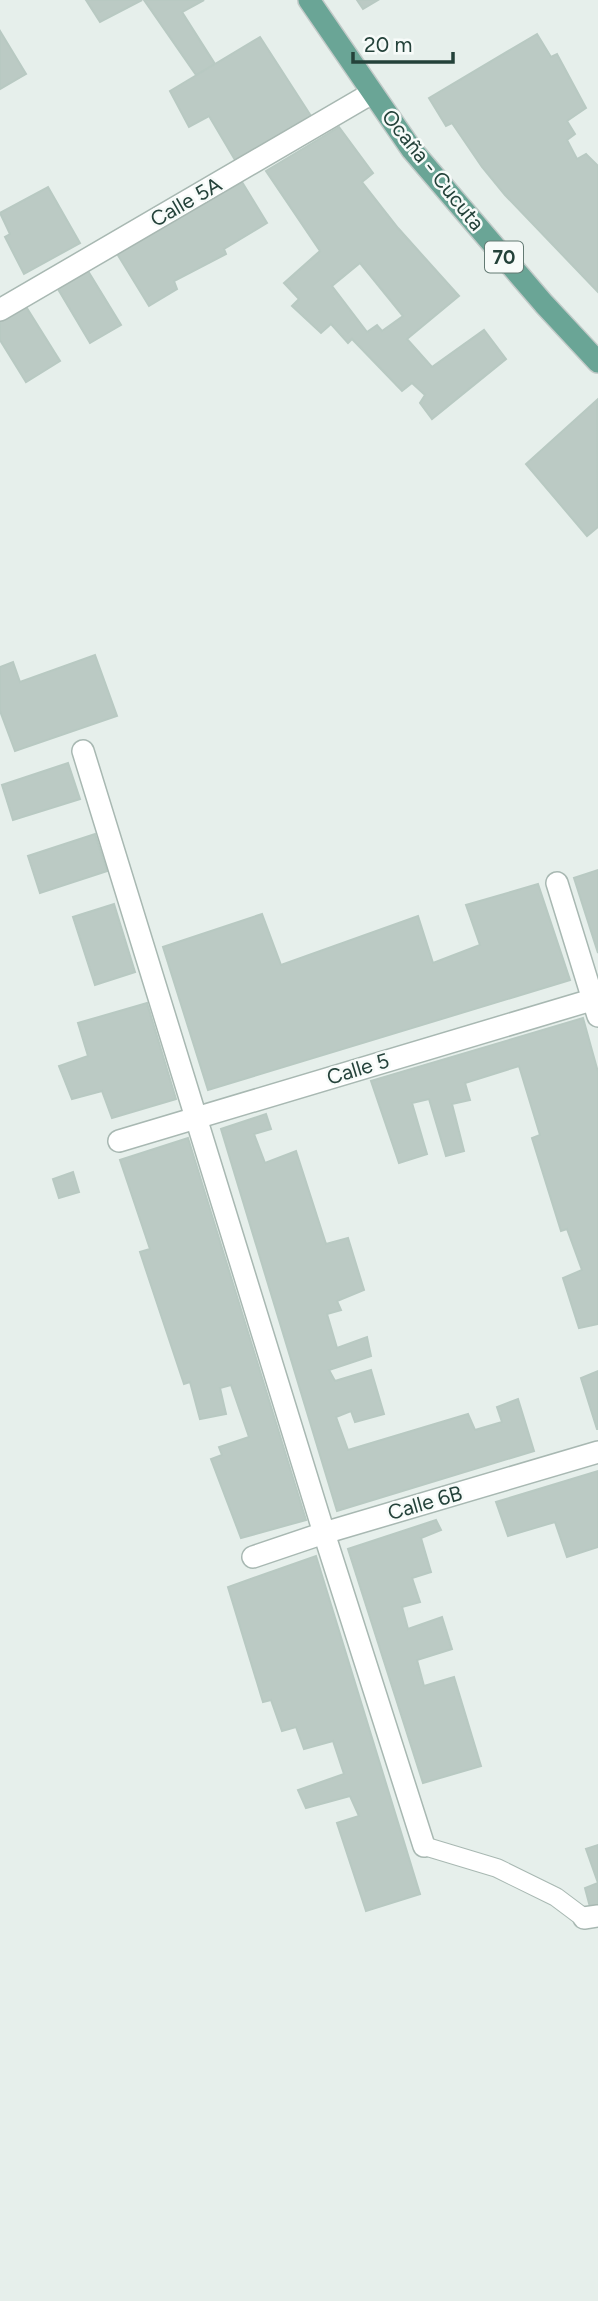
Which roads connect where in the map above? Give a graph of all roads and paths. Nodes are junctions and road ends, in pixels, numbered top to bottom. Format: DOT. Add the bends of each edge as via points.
graph roads {
  1 [pos="309,0"];
  2 [pos="372,93"];
  3 [pos="0,310"];
  4 [pos="598,362"];
  5 [pos="83,751"];
  6 [pos="557,883"];
  7 [pos="597,1005"];
  8 [pos="195,1118"];
  9 [pos="119,1141"];
  10 [pos="598,1452"];
  11 [pos="324,1533"];
  12 [pos="253,1557"];
  13 [pos="424,1846"];
  14 [pos="591,1917"];
  1 -- 2 [label="main road, Ocaña - Cucuta / 70"];
  2 -- 3 [label="street, Calle 5A"];
  2 -- 4 [label="main road, Ocaña - Cucuta / 70" via="412,150"];
  5 -- 8 [label="street"];
  6 -- 7 [label="street"];
  7 -- 8 [label="street, Calle 5"];
  8 -- 9 [label="street, Calle 5"];
  8 -- 11 [label="street"];
  10 -- 11 [label="street, Calle 6B"];
  11 -- 12 [label="street, Calle 6B"];
  11 -- 13 [label="street"];
  13 -- 14 [label="lane" via="497,1868"];
}
